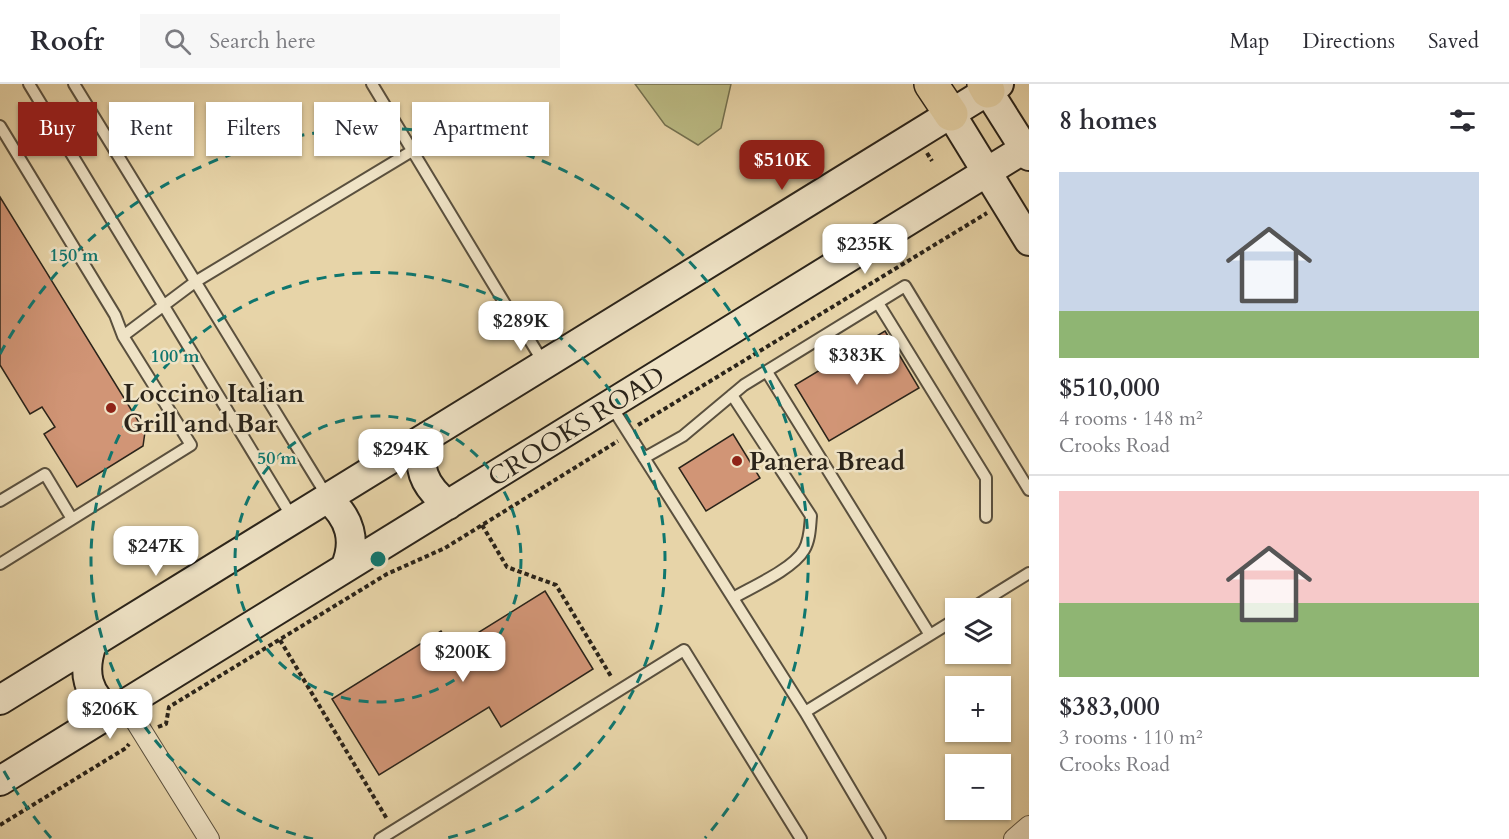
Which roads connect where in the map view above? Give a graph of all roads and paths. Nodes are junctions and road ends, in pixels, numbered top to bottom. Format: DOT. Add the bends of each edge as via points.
graph roads {
  1 [pos="29,84"];
  2 [pos="74,84"];
  3 [pos="931,84"];
  4 [pos="375,85"];
  5 [pos="990,86"];
  6 [pos="951,114"];
  7 [pos="0,126"];
  8 [pos="1028,150"];
  9 [pos="412,151"];
  10 [pos="415,156"];
  11 [pos="987,172"];
  12 [pos="971,222"];
  13 [pos="1029,241"];
  14 [pos="195,282"];
  15 [pos="878,303"];
  16 [pos="164,307"];
  17 [pos="123,336"];
  18 [pos="545,365"];
  19 [pos="767,372"];
  20 [pos="732,395"];
  21 [pos="610,404"];
  22 [pos="629,434"];
  23 [pos="428,436"];
  24 [pos="644,458"];
  25 [pos="1029,490"];
  26 [pos="328,499"];
  27 [pos="0,501"];
  28 [pos="448,505"];
  29 [pos="986,517"];
  30 [pos="72,519"];
  31 [pos="294,520"];
  32 [pos="482,525"];
  33 [pos="0,564"];
  34 [pos="345,568"];
  35 [pos="1029,573"];
  36 [pos="733,598"];
  37 [pos="989,598"];
  38 [pos="945,625"];
  39 [pos="930,634"];
  40 [pos="280,640"];
  41 [pos="92,644"];
  42 [pos="614,681"];
  43 [pos="0,700"];
  44 [pos="118,708"];
  45 [pos="805,712"];
  46 [pos="162,724"];
  47 [pos="128,745"];
  48 [pos="0,780"];
  49 [pos="387,820"];
  50 [pos="0,825"];
  51 [pos="1029,826"];
  52 [pos="209,839"];
  53 [pos="380,839"];
  54 [pos="801,839"];
  55 [pos="880,839"];
  56 [pos="1014,839"];
  1 -- 16 [label="lane"];
  2 -- 14 [label="lane"];
  3 -- 6 [label="highway"];
  4 -- 9 [label="lane"];
  5 -- 6 [label="main road"];
  5 -- 8 [label="main road"];
  6 -- 11 [label="main road"];
  6 -- 18 [label="main road"];
  7 -- 17 [label="lane" via="115,315"];
  8 -- 11 [label="main road, CROOKS ROAD"];
  9 -- 14 [label="lane"];
  10 -- 18 [label="lane"];
  11 -- 13 [label="main road"];
  11 -- 21 [label="main road, CROOKS ROAD"];
  12 -- 22 [label="path"];
  14 -- 16 [label="lane"];
  14 -- 26 [label="lane"];
  15 -- 19 [label="lane"];
  15 -- 25 [label="lane" via="904,286"];
  15 -- 29 [label="lane" via="986,478"];
  16 -- 17 [label="lane"];
  16 -- 31 [label="lane"];
  17 -- 30 [label="lane" via="191,445"];
  18 -- 23 [label="main road"];
  19 -- 20 [label="lane"];
  19 -- 39 [label="lane"];
  20 -- 24 [label="lane" via="682,436"];
  20 -- 36 [label="lane" via="811,516 804,550 791,564"];
  21 -- 22 [label="lane"];
  21 -- 28 [label="main road, CROOKS ROAD"];
  22 -- 24 [label="lane"];
  22 -- 32 [label="path"];
  23 -- 26 [label="main road"];
  23 -- 28 [label="main road" via="421,456 425,479"];
  24 -- 36 [label="lane"];
  26 -- 31 [label="main road"];
  26 -- 34 [label="main road" via="351,532"];
  27 -- 30 [label="lane" via="45,474"];
  28 -- 34 [label="main road, CROOKS ROAD"];
  30 -- 33 [label="lane"];
  31 -- 41 [label="main road"];
  32 -- 40 [label="path" via="445,548 387,574"];
  32 -- 42 [label="path" via="507,567 556,585"];
  34 -- 44 [label="main road, CROOKS ROAD"];
  35 -- 37 [label="lane"];
  36 -- 45 [label="lane"];
  38 -- 39 [label="lane"];
  39 -- 45 [label="lane"];
  40 -- 46 [label="path" via="170,706 166,724"];
  40 -- 49 [label="path"];
  41 -- 43 [label="main road"];
  41 -- 44 [label="main road" via="86,669 89,684 101,705"];
  44 -- 48 [label="main road, CROOKS ROAD"];
  44 -- 52 [label="street"];
  45 -- 55 [label="lane"];
  47 -- 50 [label="path"];
  51 -- 56 [label="street"];
  53 -- 54 [label="lane" via="684,650"];
}
